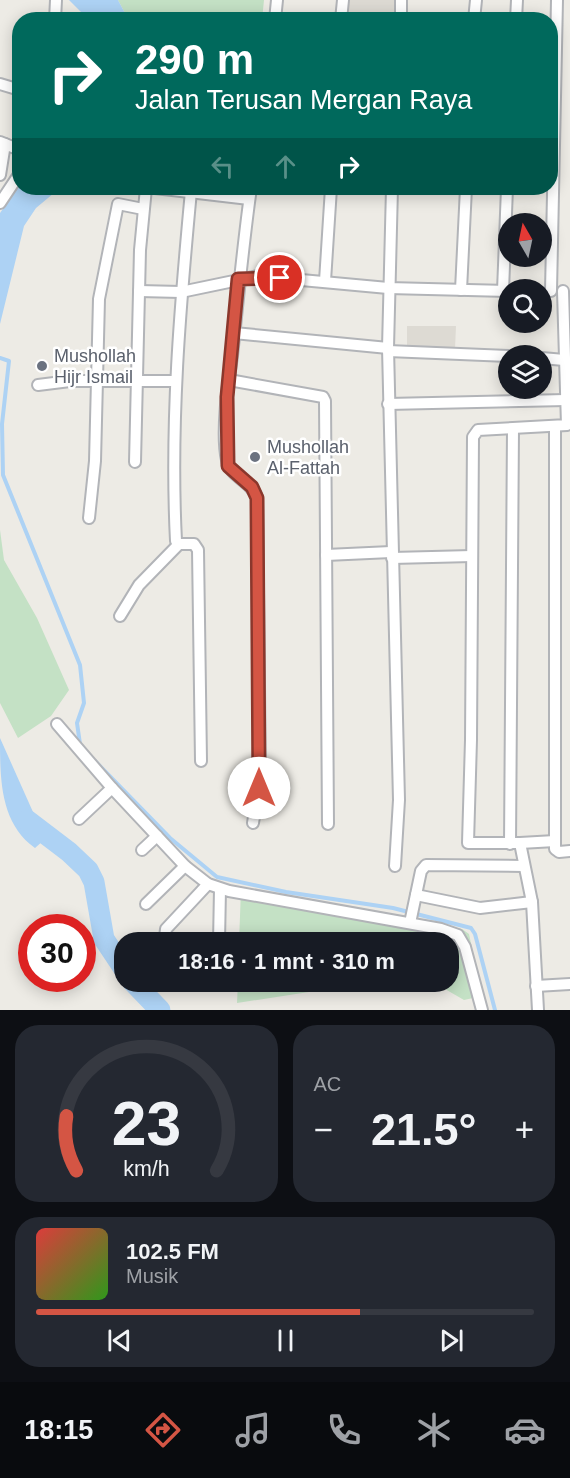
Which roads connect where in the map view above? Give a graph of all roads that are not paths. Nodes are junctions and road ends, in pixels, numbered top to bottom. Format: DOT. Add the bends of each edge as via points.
graph roads {
  1 [pos="3,143"];
  2 [pos="0,175"];
  3 [pos="12,185"];
  4 [pos="145,195"];
  5 [pos="191,195"];
  6 [pos="250,195"];
  7 [pos="331,195"];
  8 [pos="392,195"];
  9 [pos="465,195"];
  10 [pos="507,195"];
  11 [pos="550,195"];
  12 [pos="0,203"];
  13 [pos="143,209"];
  14 [pos="238,279"];
  15 [pos="506,279"];
  16 [pos="546,279"];
  17 [pos="325,281"];
  18 [pos="388,288"];
  19 [pos="461,290"];
  20 [pos="139,291"];
  21 [pos="498,291"];
  22 [pos="567,291"];
  23 [pos="181,292"];
  24 [pos="234,333"];
  25 [pos="388,350"];
  26 [pos="498,356"];
  27 [pos="552,359"];
  28 [pos="564,360"];
  29 [pos="138,380"];
  30 [pos="229,380"];
  31 [pos="98,381"];
  32 [pos="175,381"];
  33 [pos="38,385"];
  34 [pos="566,400"];
  35 [pos="388,404"];
  36 [pos="555,427"];
  37 [pos="513,429"];
  38 [pos="135,462"];
  39 [pos="89,518"];
  40 [pos="179,544"];
  41 [pos="327,555"];
  42 [pos="391,555"];
  43 [pos="472,556"];
  44 [pos="120,616"];
  45 [pos="57,724"];
  46 [pos="201,761"];
  47 [pos="112,788"];
  48 [pos="79,819"];
  49 [pos="253,823"];
  50 [pos="328,824"];
  51 [pos="157,836"];
  52 [pos="555,841"];
  53 [pos="515,843"];
  54 [pos="142,850"];
  55 [pos="570,851"];
  56 [pos="186,866"];
  57 [pos="395,866"];
  58 [pos="524,866"];
  59 [pos="208,885"];
  60 [pos="220,889"];
  61 [pos="416,895"];
  62 [pos="532,902"];
  63 [pos="146,904"];
  64 [pos="412,916"];
  65 [pos="166,932"];
  66 [pos="219,932"];
  67 [pos="570,984"];
  68 [pos="536,986"];
  69 [pos="482,1010"];
  70 [pos="538,1010"];
  1 -- 2 [label="street"];
  3 -- 12 [label="street"];
  4 -- 13 [label="street"];
  5 -- 23 [label="street"];
  6 -- 14 [label="street"];
  7 -- 17 [label="street"];
  8 -- 18 [label="street"];
  9 -- 19 [label="street"];
  10 -- 15 [label="street"];
  11 -- 16 [label="street"];
  13 -- 20 [label="street"];
  13 -- 31 [label="street" via="118,204 99,299"];
  14 -- 17 [label="street" via="258,276"];
  14 -- 23 [label="street"];
  14 -- 24 [label="street"];
  17 -- 18 [label="street"];
  18 -- 19 [label="street"];
  18 -- 25 [label="street"];
  19 -- 21 [label="street"];
  20 -- 23 [label="street"];
  20 -- 29 [label="street"];
  22 -- 28 [label="street"];
  23 -- 32 [label="street"];
  24 -- 25 [label="street"];
  24 -- 30 [label="street"];
  25 -- 26 [label="street"];
  25 -- 35 [label="street"];
  27 -- 28 [label="street"];
  28 -- 34 [label="street"];
  29 -- 31 [label="street"];
  29 -- 32 [label="street"];
  29 -- 38 [label="street"];
  30 -- 41 [label="street" via="323,398"];
  30 -- 49 [label="street" via="226,460 235,474 252,487 257,498 260,779"];
  31 -- 33 [label="street"];
  31 -- 39 [label="street"];
  32 -- 40 [label="street" via="173,470"];
  34 -- 35 [label="street"];
  34 -- 36 [label="street" via="567,425"];
  35 -- 42 [label="street"];
  36 -- 37 [label="street"];
  36 -- 52 [label="street"];
  37 -- 43 [label="street" via="478,430 473,434"];
  37 -- 53 [label="street"];
  40 -- 44 [label="street" via="139,585"];
  40 -- 46 [label="street" via="194,544 198,550"];
  41 -- 42 [label="street"];
  41 -- 50 [label="street"];
  42 -- 43 [label="street"];
  42 -- 57 [label="street" via="399,800"];
  43 -- 53 [label="street" via="468,843"];
  45 -- 47 [label="street"];
  47 -- 48 [label="street"];
  47 -- 51 [label="street"];
  51 -- 54 [label="street"];
  51 -- 56 [label="street"];
  52 -- 53 [label="street"];
  52 -- 55 [label="street" via="557,852"];
  53 -- 58 [label="street"];
  56 -- 59 [label="street"];
  56 -- 63 [label="street"];
  58 -- 61 [label="street" via="426,865"];
  58 -- 62 [label="street"];
  59 -- 60 [label="street"];
  59 -- 65 [label="street"];
  60 -- 64 [label="street"];
  60 -- 66 [label="street"];
  61 -- 62 [label="street" via="480,908"];
  61 -- 64 [label="street"];
  62 -- 68 [label="street"];
  64 -- 69 [label="street" via="462,938"];
  67 -- 68 [label="street"];
  68 -- 70 [label="street"];
}
